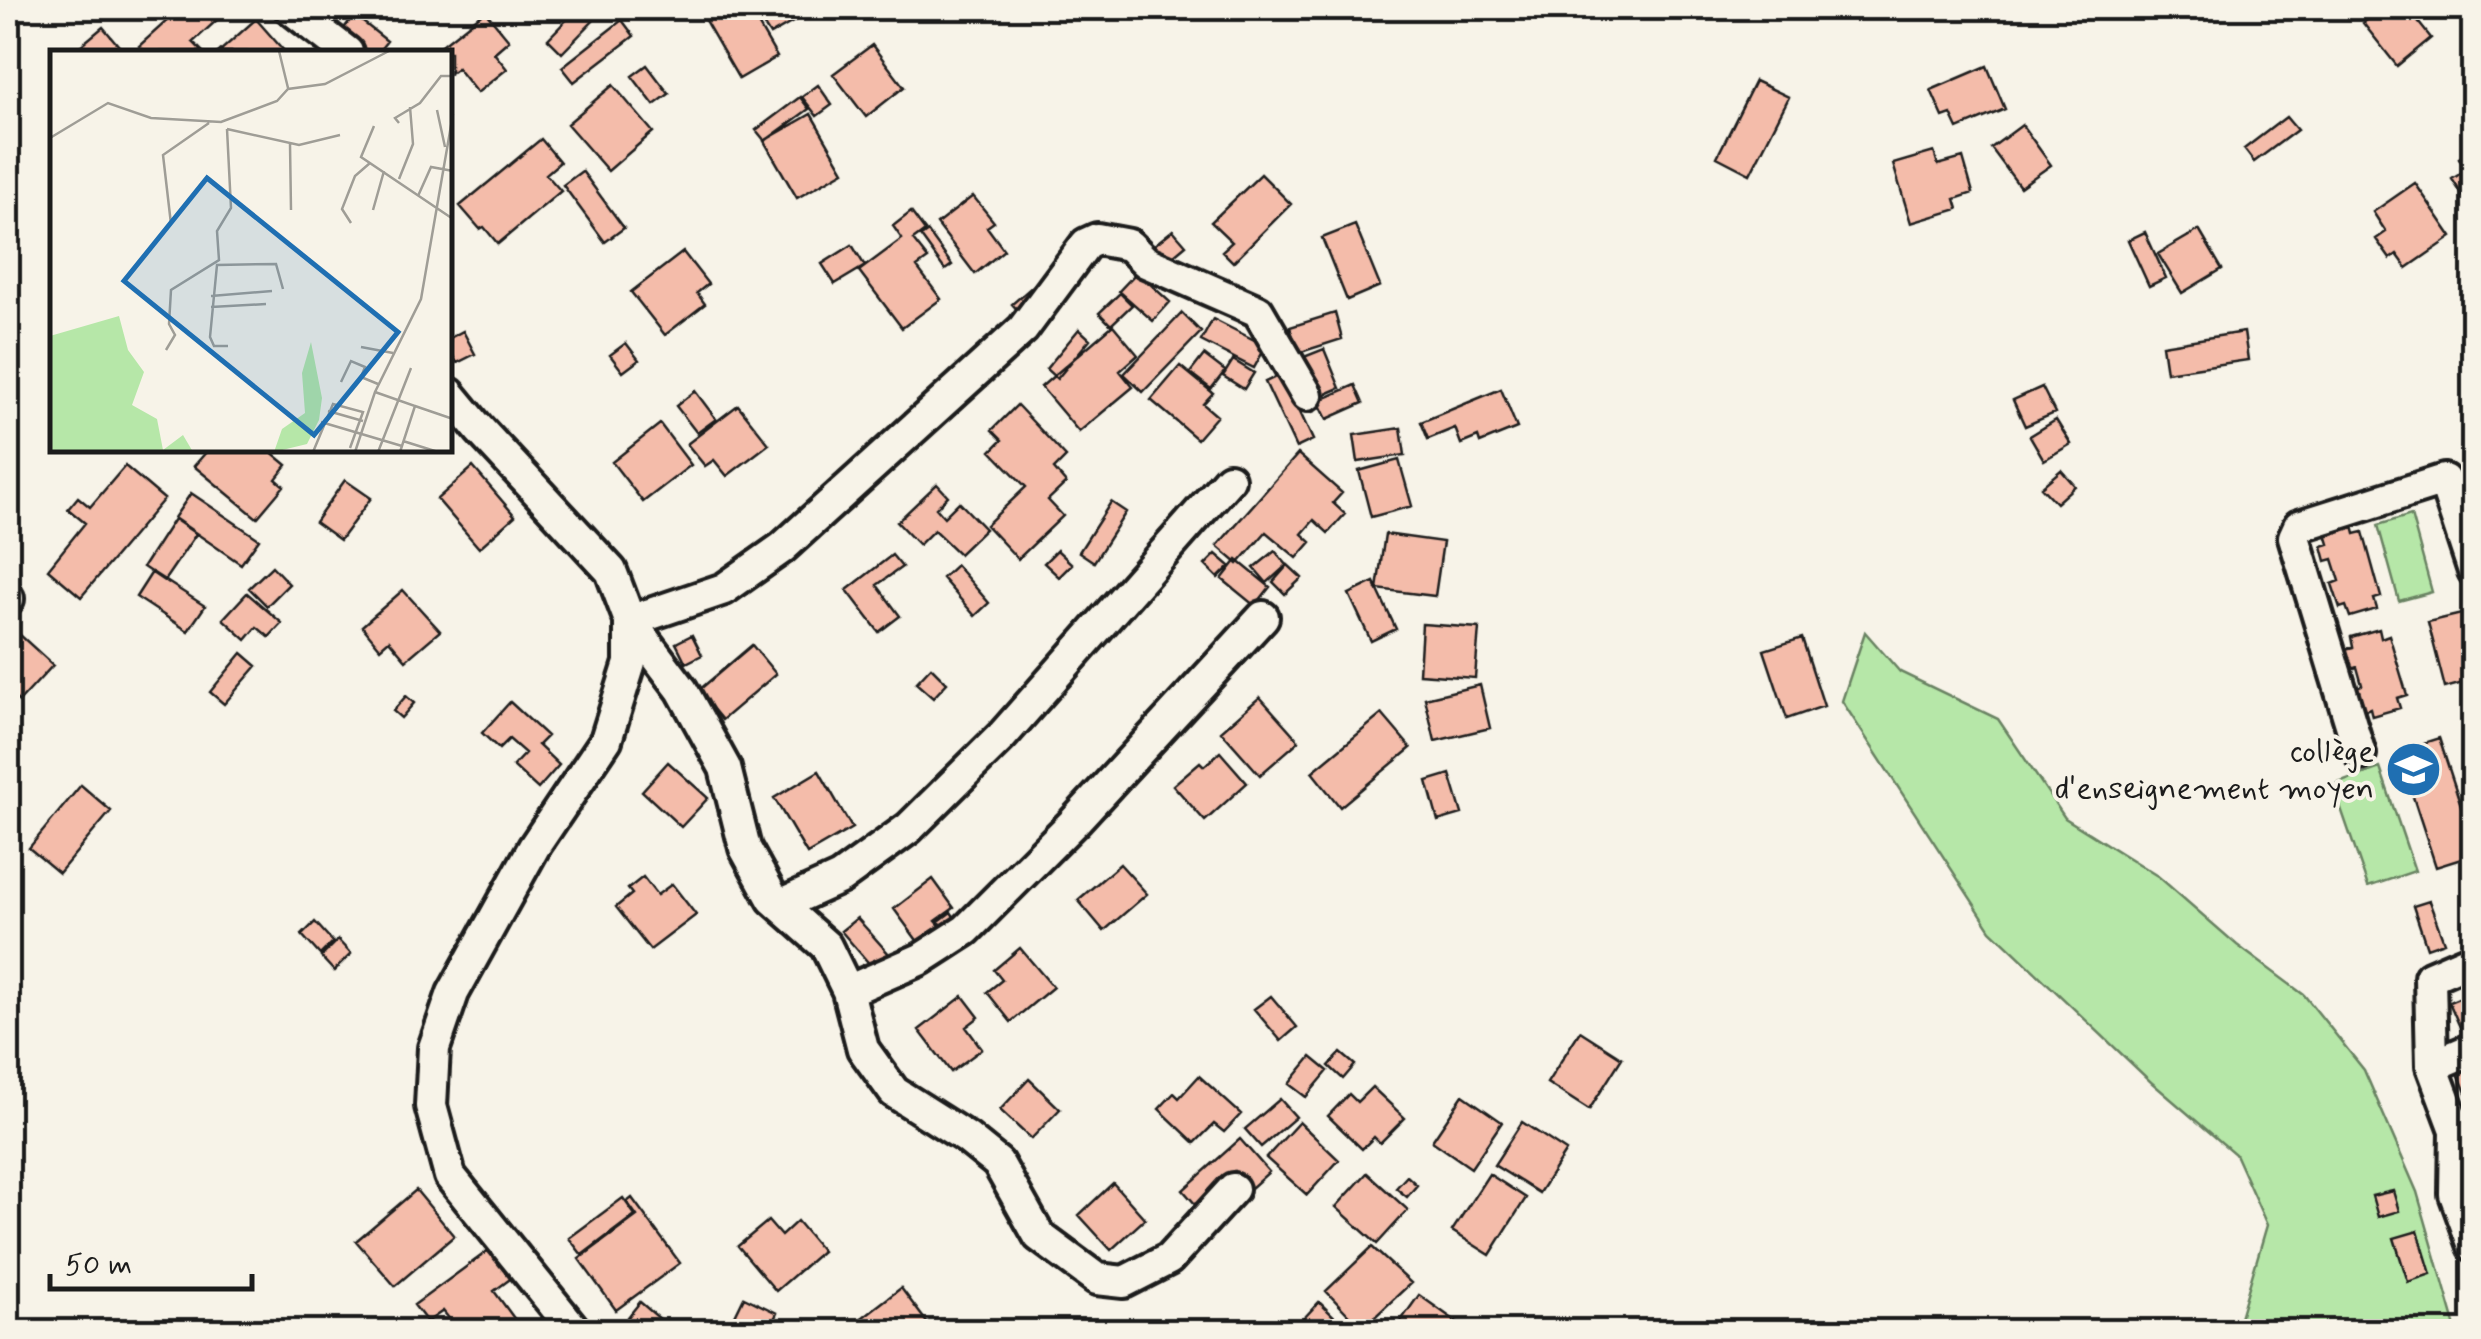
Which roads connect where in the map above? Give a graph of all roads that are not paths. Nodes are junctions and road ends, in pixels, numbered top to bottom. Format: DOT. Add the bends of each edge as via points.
graph roads {
  1 [pos="290,8"];
  2 [pos="344,50"];
  3 [pos="1307,395"];
  4 [pos="452,396"];
  5 [pos="1229,479"];
  6 [pos="2474,571"];
  7 [pos="1264,617"];
  8 [pos="630,620"];
  9 [pos="2360,754"];
  10 [pos="780,905"];
  11 [pos="2474,958"];
  12 [pos="848,991"];
  13 [pos="2474,1048"];
  14 [pos="2432,1066"];
  15 [pos="1233,1189"];
  16 [pos="2464,1190"];
  17 [pos="2474,1246"];
  18 [pos="576,1332"];
  1 -- 2 [label="street"];
  3 -- 8 [label="street" via="1258,311 1146,262 1129,245 1097,240 1086,244 1023,328 782,548 724,589"];
  4 -- 8 [label="street" via="611,571"];
  5 -- 10 [label="street" via="1002,736 909,828 840,878"];
  6 -- 9 [label="street" via="2444,480 2300,526 2294,537"];
  7 -- 12 [label="street" via="966,930 921,959"];
  8 -- 10 [label="street" via="682,690 726,768 744,848"];
  8 -- 18 [label="street" via="630,664 606,740 534,847 452,993 434,1048 431,1106 450,1176"];
  10 -- 12 [label="street" via="826,946"];
  11 -- 14 [label="street" via="2430,976"];
  12 -- 15 [label="street" via="863,1050 894,1092 998,1164 1038,1236 1097,1280 1124,1282 1168,1259"];
  13 -- 14 [label="street"];
  14 -- 16 [label="street" via="2456,1130"];
  16 -- 17 [label="street"];
}
